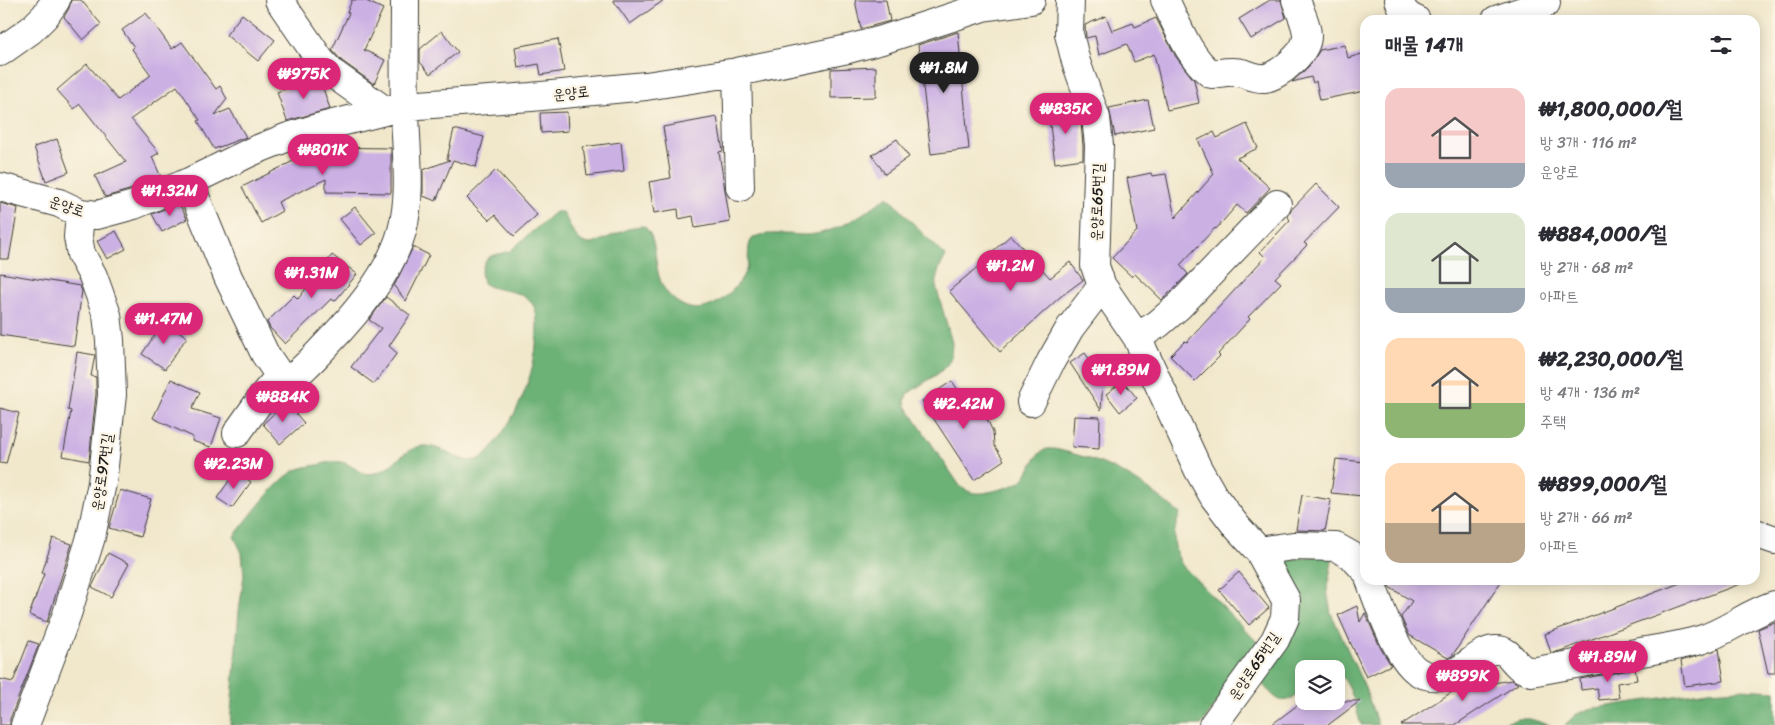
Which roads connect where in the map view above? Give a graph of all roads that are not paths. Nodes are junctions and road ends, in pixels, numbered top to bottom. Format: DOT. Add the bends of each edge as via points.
graph roads {
  1 [pos="56,0"];
  2 [pos="279,0"];
  3 [pos="405,0"];
  4 [pos="1031,0"];
  5 [pos="1070,0"];
  6 [pos="1165,0"];
  7 [pos="1296,0"];
  8 [pos="1399,0"];
  9 [pos="1546,3"];
  10 [pos="1406,15"];
  11 [pos="1511,15"];
  12 [pos="0,52"];
  13 [pos="737,72"];
  14 [pos="394,108"];
  15 [pos="189,182"];
  16 [pos="0,187"];
  17 [pos="740,187"];
  18 [pos="1277,204"];
  19 [pos="80,213"];
  20 [pos="1102,286"];
  21 [pos="1137,337"];
  22 [pos="280,376"];
  23 [pos="1032,402"];
  24 [pos="237,433"];
  25 [pos="1760,535"];
  26 [pos="1775,540"];
  27 [pos="1259,551"];
  28 [pos="1360,565"];
  29 [pos="1372,585"];
  30 [pos="1775,605"];
  31 [pos="25,725"];
  32 [pos="1213,725"];
  1 -- 12 [label="street" via="31,30"];
  2 -- 14 [label="street" via="332,73"];
  3 -- 14 [label="street"];
  4 -- 13 [label="street, 운양로" via="983,7 874,42"];
  5 -- 20 [label="street, 운양로65번길" via="1069,34 1096,118 1099,145 1095,266"];
  6 -- 7 [label="street" via="1201,66 1211,74 1240,72 1255,78 1267,78 1287,67 1307,42 1307,27"];
  8 -- 10 [label="street"];
  9 -- 11 [label="street"];
  13 -- 14 [label="street, 운양로" via="637,87"];
  13 -- 17 [label="street"];
  14 -- 15 [label="street, 운양로" via="288,137"];
  14 -- 22 [label="street" via="407,174 402,232 376,284 356,313 303,370 292,378"];
  15 -- 19 [label="street, 운양로" via="111,212 97,215"];
  15 -- 22 [label="street" via="228,277 265,354"];
  16 -- 19 [label="street, 운양로" via="59,203"];
  18 -- 21 [label="street" via="1179,306"];
  19 -- 31 [label="street, 운양로97번길" via="78,237 81,254 107,315 112,395 102,483 91,537 67,614"];
  20 -- 21 [label="street, 운양로65번길"];
  20 -- 23 [label="street" via="1070,328"];
  21 -- 27 [label="street, 운양로65번길" via="1198,469 1214,497"];
  22 -- 24 [label="street"];
  25 -- 26 [label="street"];
  27 -- 28 [label="street" via="1294,546 1336,547"];
  27 -- 32 [label="street, 운양로65번길" via="1286,600 1285,618 1274,640"];
  29 -- 30 [label="street" via="1384,618 1406,659 1418,671 1444,676 1487,652 1497,650 1507,653 1519,667 1531,672 1676,646 1720,633"];
}
